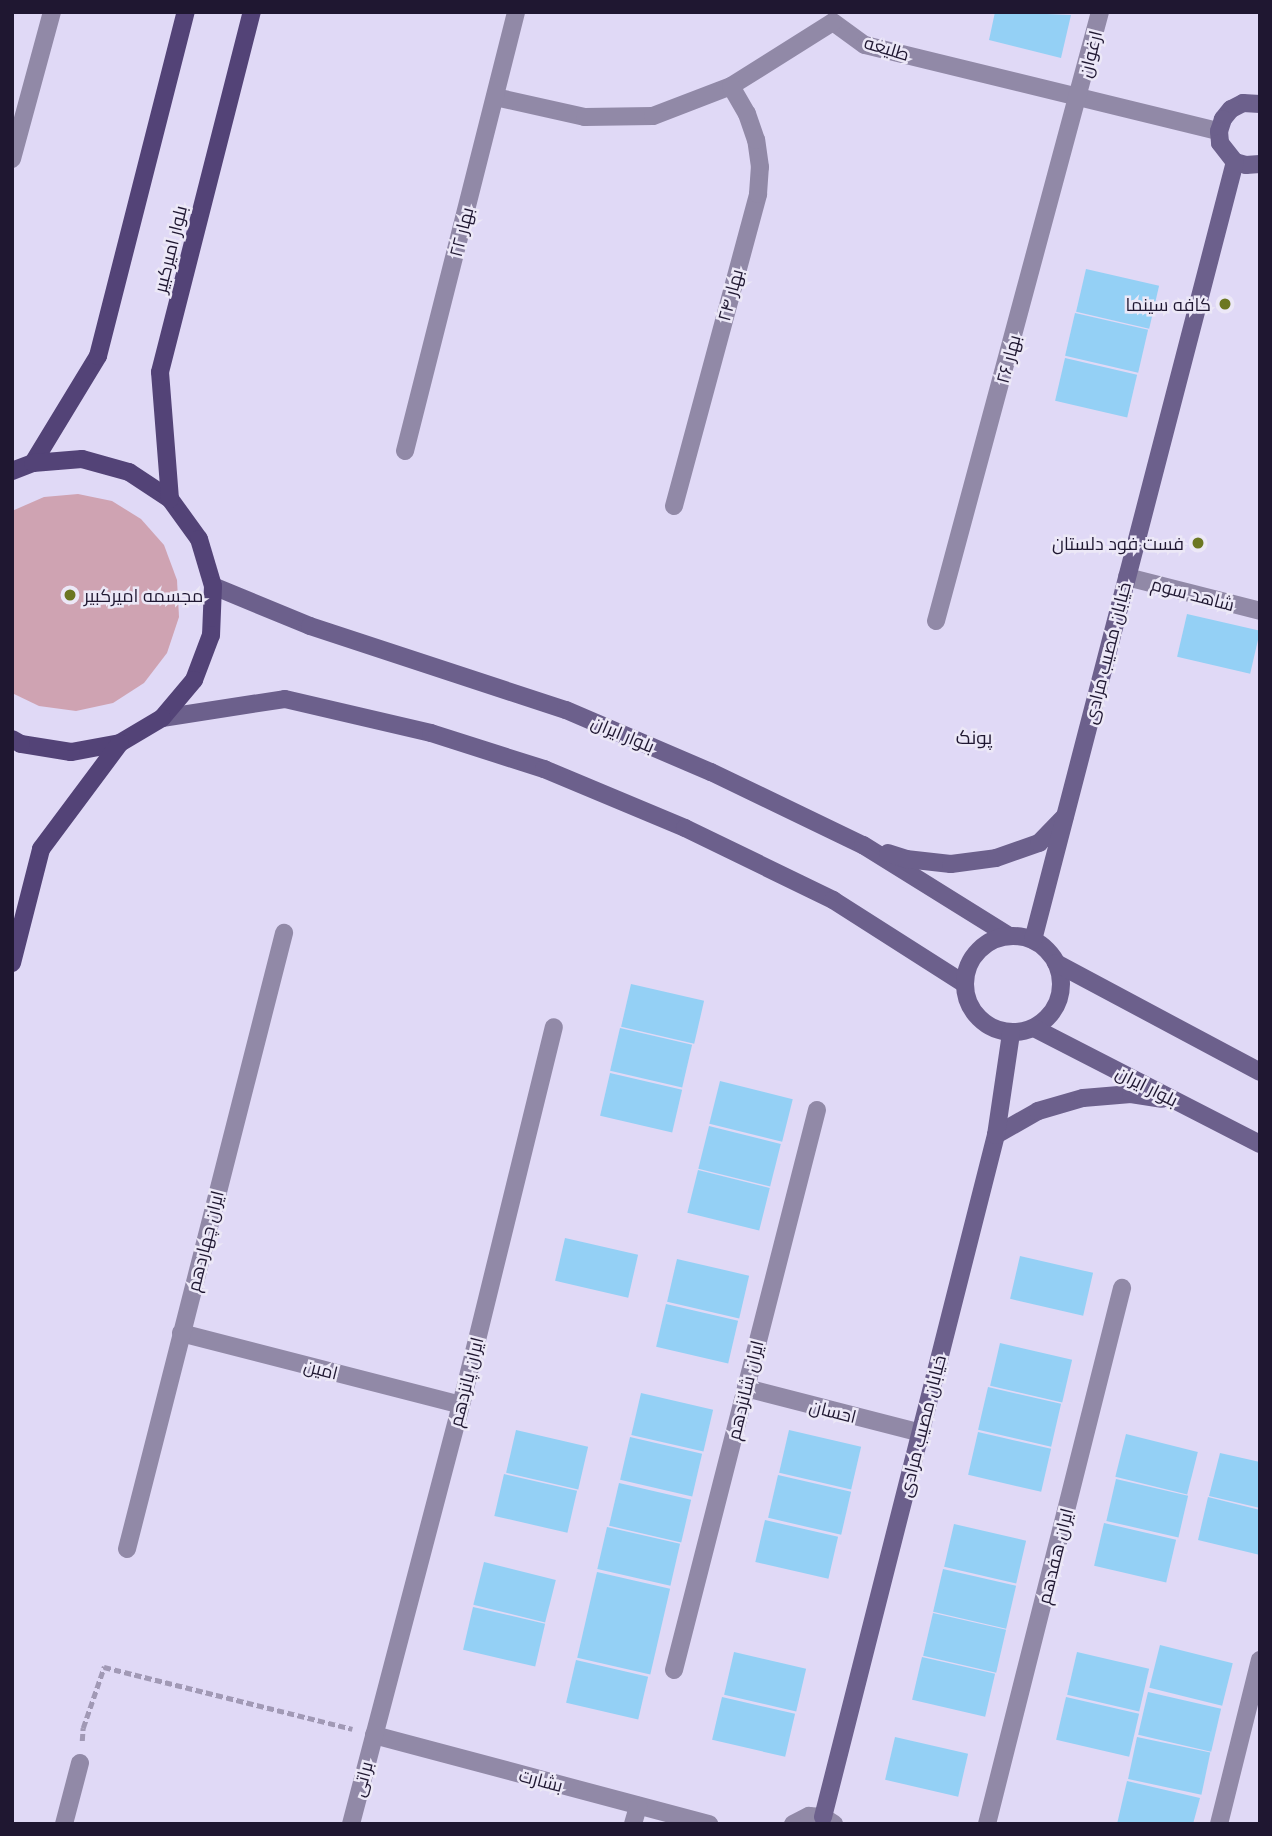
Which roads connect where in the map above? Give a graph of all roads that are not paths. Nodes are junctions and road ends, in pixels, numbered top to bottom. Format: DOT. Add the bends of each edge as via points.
graph roads {
  1 [pos="52,12"];
  2 [pos="186,12"];
  3 [pos="252,12"];
  4 [pos="516,12"];
  5 [pos="1100,12"];
  6 [pos="833,17"];
  7 [pos="731,86"];
  8 [pos="1079,96"];
  9 [pos="495,97"];
  10 [pos="1259,99"];
  11 [pos="1219,131"];
  12 [pos="12,159"];
  13 [pos="1235,162"];
  14 [pos="1260,164"];
  15 [pos="405,451"];
  16 [pos="33,463"];
  17 [pos="12,471"];
  18 [pos="170,499"];
  19 [pos="674,506"];
  20 [pos="1127,577"];
  21 [pos="213,586"];
  22 [pos="1260,611"];
  23 [pos="936,621"];
  24 [pos="162,718"];
  25 [pos="12,739"];
  26 [pos="120,743"];
  27 [pos="1065,816"];
  28 [pos="863,845"];
  29 [pos="284,933"];
  30 [pos="1009,936"];
  31 [pos="1033,940"];
  32 [pos="1056,963"];
  33 [pos="12,964"];
  34 [pos="965,984"];
  35 [pos="554,1027"];
  36 [pos="1034,1028"];
  37 [pos="1011,1032"];
  38 [pos="1260,1072"];
  39 [pos="1178,1102"];
  40 [pos="817,1110"];
  41 [pos="996,1135"];
  42 [pos="1260,1144"];
  43 [pos="1122,1289"];
  44 [pos="181,1333"];
  45 [pos="746,1388"];
  46 [pos="461,1405"];
  47 [pos="920,1433"];
  48 [pos="127,1549"];
  49 [pos="1260,1662"];
  50 [pos="674,1670"];
  51 [pos="374,1735"];
  52 [pos="80,1763"];
  53 [pos="638,1806"];
  54 [pos="828,1820"];
  55 [pos="64,1824"];
  56 [pos="351,1824"];
  57 [pos="633,1824"];
  58 [pos="709,1824"];
  59 [pos="793,1824"];
  60 [pos="987,1824"];
  61 [pos="1219,1824"];
  1 -- 12 [label="street"];
  2 -- 16 [label="main road" via="98,356"];
  3 -- 18 [label="main road, بلوار امیرکبیر" via="160,372"];
  4 -- 9 [label="street, بهار ۲۲"];
  5 -- 8 [label="street, ارغوان"];
  6 -- 7 [label="street, طلیعه"];
  6 -- 8 [label="street, طلیعه" via="865,45"];
  7 -- 9 [label="street, طلیعه" via="653,116 585,117"];
  7 -- 19 [label="street, بهار ۲۴" via="756,140 758,194"];
  8 -- 11 [label="street, طلیعه"];
  8 -- 23 [label="street, بهار ۲۶"];
  9 -- 15 [label="street, بهار ۲۲"];
  10 -- 11 [label="main road" via="1231,108"];
  11 -- 13 [label="main road" via="1220,143"];
  13 -- 14 [label="main road"];
  13 -- 20 [label="main road, خیابان مصیب مرادی"];
  16 -- 17 [label="main road"];
  16 -- 18 [label="main road" via="82,459 129,472"];
  18 -- 21 [label="main road" via="199,539"];
  20 -- 22 [label="street, شاهد سوم"];
  20 -- 27 [label="main road, خیابان مصیب مرادی"];
  21 -- 24 [label="main road" via="211,635 194,680"];
  21 -- 28 [label="main road, بلوار ایران" via="310,626 566,710 711,772"];
  24 -- 26 [label="main road"];
  24 -- 34 [label="main road" via="285,699 431,733 544,769 685,828 833,900"];
  25 -- 26 [label="main road" via="71,752"];
  26 -- 33 [label="main road" via="41,849"];
  27 -- 28 [label="main road" via="1039,843 996,858 951,863 918,860"];
  27 -- 31 [label="main road, خیابان مصیب مرادی"];
  28 -- 30 [label="main road, بلوار ایران"];
  29 -- 44 [label="street, ایران چهاردهم"];
  30 -- 31 [label="main road"];
  30 -- 34 [label="main road" via="978,951"];
  31 -- 32 [label="main road"];
  32 -- 36 [label="main road" via="1059,1000 1053,1012"];
  32 -- 38 [label="main road"];
  34 -- 37 [label="main road" via="974,1012 984,1023"];
  35 -- 46 [label="street, ایران پانزدهم"];
  36 -- 37 [label="main road"];
  36 -- 39 [label="main road, بلوار ایران"];
  37 -- 41 [label="main road, خیابان مصیب مرادی"];
  39 -- 41 [label="main road" via="1131,1094 1083,1098 1038,1111"];
  39 -- 42 [label="main road, بلوار ایران"];
  40 -- 45 [label="street, ایران شانزدهم"];
  41 -- 47 [label="main road, خیابان مصیب مرادی"];
  43 -- 60 [label="street, ایران هفدهم"];
  44 -- 46 [label="street, امین"];
  44 -- 48 [label="street, ایران چهاردهم"];
  45 -- 47 [label="street, احسان"];
  45 -- 50 [label="street, ایران شانزدهم"];
  46 -- 51 [label="street, ایران پانزدهم"];
  47 -- 54 [label="main road, خیابان مصیب مرادی"];
  49 -- 61 [label="street"];
  51 -- 53 [label="street, بشارت"];
  51 -- 56 [label="street, براتی"];
  52 -- 55 [label="street"];
  53 -- 57 [label="street"];
  53 -- 58 [label="street, بشارت"];
  54 -- 59 [label="street" via="809,1816"];
}
